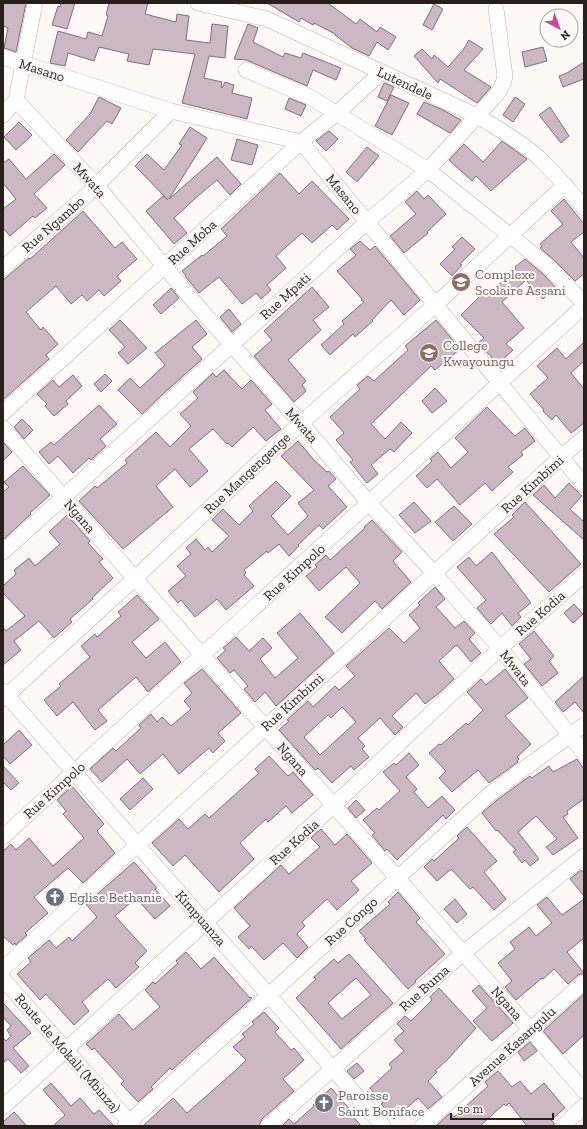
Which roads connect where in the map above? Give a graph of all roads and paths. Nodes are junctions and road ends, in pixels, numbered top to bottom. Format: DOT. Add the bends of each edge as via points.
graph roads {
  1 [pos="35,3"];
  2 [pos="198,3"];
  3 [pos="496,9"];
  4 [pos="3,58"];
  5 [pos="24,63"];
  6 [pos="246,70"];
  7 [pos="382,72"];
  8 [pos="16,100"];
  9 [pos="171,111"];
  10 [pos="337,113"];
  11 [pos="3,116"];
  12 [pos="477,116"];
  13 [pos="301,142"];
  14 [pos="428,170"];
  15 [pos="565,185"];
  16 [pos="97,186"];
  17 [pos="584,208"];
  18 [pos="367,222"];
  19 [pos="511,235"];
  20 [pos="164,267"];
  21 [pos="3,268"];
  22 [pos="435,305"];
  23 [pos="584,305"];
  24 [pos="231,345"];
  25 [pos="500,383"];
  26 [pos="3,413"];
  27 [pos="301,423"];
  28 [pos="3,428"];
  29 [pos="584,438"];
  30 [pos="561,457"];
  31 [pos="584,485"];
  32 [pos="64,497"];
  33 [pos="369,503"];
  34 [pos="3,552"];
  35 [pos="434,573"];
  36 [pos="584,575"];
  37 [pos="135,578"];
  38 [pos="500,648"];
  39 [pos="202,655"];
  40 [pos="4,695"];
  41 [pos="584,725"];
  42 [pos="265,727"];
  43 [pos="570,736"];
  44 [pos="584,753"];
  45 [pos="74,772"];
  46 [pos="334,806"];
  47 [pos="3,837"];
  48 [pos="137,845"];
  49 [pos="584,856"];
  50 [pos="398,878"];
  51 [pos="205,923"];
  52 [pos="463,953"];
  53 [pos="3,969"];
  54 [pos="3,979"];
  55 [pos="584,982"];
  56 [pos="269,996"];
  57 [pos="530,1030"];
  58 [pos="66,1050"];
  59 [pos="333,1069"];
  60 [pos="584,1091"];
  61 [pos="584,1106"];
  62 [pos="3,1107"];
  63 [pos="129,1125"];
  64 [pos="268,1126"];
  65 [pos="383,1126"];
  66 [pos="422,1126"];
  67 [pos="563,1126"];
  1 -- 5 [label="street"];
  2 -- 7 [label="street, Lutendele" via="267,19"];
  3 -- 12 [label="street, Rue Mpati" via="505,76 496,94"];
  4 -- 5 [label="street, Masano"];
  5 -- 8 [label="street"];
  5 -- 9 [label="street, Masano"];
  6 -- 10 [label="street" via="310,96"];
  7 -- 10 [label="street, Rue Moba"];
  7 -- 12 [label="street, Lutendele"];
  8 -- 11 [label="street"];
  8 -- 16 [label="street, Mwata"];
  9 -- 13 [label="street, Masano"];
  9 -- 16 [label="street, Rue Ngambo"];
  10 -- 13 [label="street, Rue Moba"];
  10 -- 14 [label="street"];
  12 -- 14 [label="street, Rue Mpati"];
  12 -- 15 [label="street, Lutendele" via="503,131 538,157"];
  13 -- 18 [label="street, Masano"];
  13 -- 20 [label="street, Rue Moba"];
  14 -- 18 [label="street, Rue Mpati"];
  14 -- 19 [label="street"];
  15 -- 17 [label="street, Lutendele"];
  15 -- 19 [label="street, Rue Mangengenge"];
  16 -- 20 [label="street, Mwata"];
  16 -- 21 [label="street, Rue Ngambo"];
  18 -- 22 [label="street, Masano"];
  18 -- 24 [label="street, Rue Mpati"];
  19 -- 22 [label="street, Rue Mangengenge"];
  19 -- 23 [label="street" via="548,266"];
  20 -- 24 [label="street, Mwata"];
  20 -- 26 [label="street, Rue Moba"];
  22 -- 25 [label="street, Masano"];
  22 -- 27 [label="street, Rue Mangengenge"];
  23 -- 25 [label="street, Rue Kimpolo"];
  24 -- 27 [label="street, Mwata"];
  24 -- 32 [label="street, Rue Mpati"];
  25 -- 30 [label="street, Masano"];
  25 -- 33 [label="street, Rue Kimpolo"];
  27 -- 33 [label="street, Mwata"];
  27 -- 37 [label="street, Rue Mangengenge"];
  28 -- 32 [label="street, Ngana"];
  29 -- 30 [label="street, Rue Kimbimi"];
  30 -- 31 [label="street, Masano"];
  30 -- 35 [label="street, Rue Kimbimi"];
  32 -- 34 [label="street, Rue Mpati"];
  32 -- 37 [label="street, Ngana"];
  33 -- 35 [label="street, Mwata"];
  33 -- 39 [label="street, Rue Kimpolo"];
  35 -- 38 [label="street, Mwata"];
  35 -- 42 [label="street, Rue Kimbimi"];
  36 -- 38 [label="street, Rue Kodia"];
  37 -- 39 [label="street, Ngana"];
  37 -- 40 [label="street, Rue Mangengenge"];
  38 -- 43 [label="street, Mwata"];
  38 -- 46 [label="street, Rue Kodia"];
  39 -- 42 [label="street, Ngana"];
  39 -- 45 [label="street, Rue Kimpolo"];
  40 -- 45 [label="street, Kimpuanza"];
  41 -- 43 [label="street, Rue Congo"];
  42 -- 46 [label="street, Ngana"];
  42 -- 48 [label="street, Rue Kimbimi"];
  43 -- 44 [label="street, Mwata"];
  43 -- 50 [label="street, Rue Congo" via="490,793"];
  45 -- 47 [label="street, Rue Kimpolo"];
  45 -- 48 [label="street, Kimpuanza"];
  46 -- 50 [label="street, Ngana"];
  46 -- 51 [label="street, Rue Kodia"];
  48 -- 51 [label="street, Kimpuanza"];
  48 -- 53 [label="street, Rue Kimbimi"];
  49 -- 52 [label="street, Rue Buma"];
  50 -- 52 [label="street, Ngana"];
  50 -- 56 [label="street, Rue Congo"];
  51 -- 56 [label="street, Kimpuanza"];
  51 -- 58 [label="street, Rue Kodia"];
  52 -- 57 [label="street, Ngana"];
  52 -- 59 [label="street, Rue Buma"];
  54 -- 58 [label="street, Route de Mokali (Mbinza)"];
  55 -- 57 [label="street, Avenue Kasangulu"];
  56 -- 59 [label="street, Kimpuanza"];
  56 -- 63 [label="street, Rue Congo"];
  57 -- 60 [label="street, Ngana"];
  57 -- 66 [label="street, Avenue Kasangulu"];
  58 -- 62 [label="street, Rue Kodia"];
  58 -- 63 [label="street, Route de Mokali (Mbinza)"];
  59 -- 64 [label="street, Rue Buma"];
  59 -- 65 [label="street, Kimpuanza"];
  61 -- 67 [label="street"];
}
